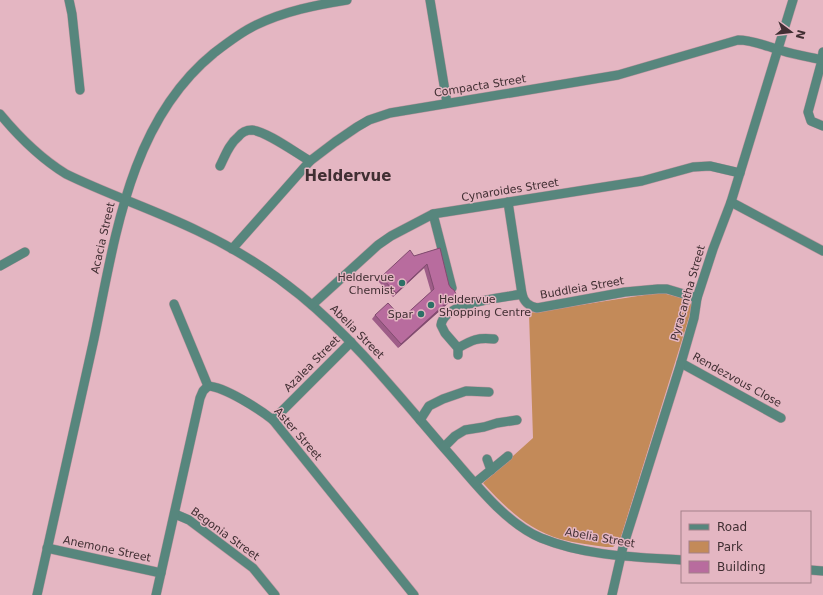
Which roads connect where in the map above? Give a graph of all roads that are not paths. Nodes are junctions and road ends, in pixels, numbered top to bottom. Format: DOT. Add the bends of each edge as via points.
graph roads {
  1 [pos="69,0"];
  2 [pos="342,0"];
  3 [pos="430,0"];
  4 [pos="793,0"];
  5 [pos="778,50"];
  6 [pos="823,57"];
  7 [pos="80,90"];
  8 [pos="447,103"];
  9 [pos="0,114"];
  10 [pos="823,126"];
  11 [pos="310,161"];
  12 [pos="220,166"];
  13 [pos="740,173"];
  14 [pos="124,199"];
  15 [pos="508,202"];
  16 [pos="731,202"];
  17 [pos="433,214"];
  18 [pos="232,249"];
  19 [pos="823,251"];
  20 [pos="25,252"];
  21 [pos="0,266"];
  22 [pos="452,288"];
  23 [pos="522,294"];
  24 [pos="697,298"];
  25 [pos="174,304"];
  26 [pos="312,306"];
  27 [pos="494,338"];
  28 [pos="351,342"];
  29 [pos="681,363"];
  30 [pos="208,386"];
  31 [pos="489,392"];
  32 [pos="781,418"];
  33 [pos="273,420"];
  34 [pos="420,420"];
  35 [pos="517,420"];
  36 [pos="444,447"];
  37 [pos="508,456"];
  38 [pos="487,459"];
  39 [pos="491,470"];
  40 [pos="476,483"];
  41 [pos="175,514"];
  42 [pos="47,548"];
  43 [pos="620,556"];
  44 [pos="681,560"];
  45 [pos="811,570"];
  46 [pos="823,571"];
  47 [pos="162,572"];
  48 [pos="411,594"];
  49 [pos="37,595"];
  50 [pos="156,595"];
  51 [pos="275,595"];
  52 [pos="612,595"];
  1 -- 7 [label="street"];
  2 -- 14 [label="street, Acacia Street" via="290,11 254,26 200,64 164,110 139,160"];
  3 -- 8 [label="street"];
  4 -- 5 [label="street, Pyracantha Street"];
  5 -- 6 [label="street, Compacta Street"];
  5 -- 8 [label="street, Compacta Street" via="756,42 738,40 618,75"];
  5 -- 13 [label="street, Pyracantha Street"];
  6 -- 10 [label="street" via="808,112 811,121"];
  8 -- 11 [label="street, Compacta Street" via="390,113 369,120"];
  9 -- 14 [label="street, Abelia Street" via="22,139 54,167"];
  11 -- 12 [label="street" via="253,130 243,132 234,141"];
  11 -- 18 [label="street, Compacta Street"];
  13 -- 15 [label="street, Cynaroides Street" via="710,166 693,167 642,181"];
  13 -- 16 [label="street, Pyracantha Street"];
  14 -- 18 [label="street, Abelia Street" via="198,230"];
  14 -- 42 [label="street, Acacia Street"];
  15 -- 17 [label="street, Cynaroides Street"];
  15 -- 23 [label="street"];
  16 -- 19 [label="street"];
  16 -- 24 [label="street, Pyracantha Street"];
  17 -- 22 [label="street"];
  17 -- 26 [label="street, Cynaroides Street" via="378,245"];
  18 -- 26 [label="street, Abelia Street" via="259,265"];
  20 -- 21 [label="street"];
  23 -- 24 [label="street, Buddleia Street" via="528,304 536,308 658,288"];
  23 -- 27 [label="street" via="465,305 454,309 442,322 442,328 458,351 473,339"];
  24 -- 29 [label="street, Pyracantha Street"];
  25 -- 30 [label="street"];
  26 -- 28 [label="street, Abelia Street"];
  28 -- 33 [label="street, Azalea Street"];
  28 -- 34 [label="street, Abelia Street"];
  29 -- 32 [label="street, Rendezvous Close"];
  29 -- 43 [label="street, Pyracantha Street"];
  30 -- 33 [label="street, Aster Street" via="223,389"];
  30 -- 41 [label="street" via="200,398"];
  31 -- 34 [label="street" via="466,391 442,399 429,406"];
  33 -- 48 [label="street, Aster Street"];
  34 -- 36 [label="street, Abelia Street"];
  35 -- 36 [label="street" via="465,430"];
  36 -- 40 [label="street, Abelia Street"];
  37 -- 39 [label="street"];
  38 -- 39 [label="street"];
  39 -- 40 [label="street"];
  40 -- 43 [label="street, Abelia Street" via="504,514 539,537 578,549"];
  41 -- 47 [label="street"];
  41 -- 51 [label="street, Begonia Street" via="189,520 253,568"];
  42 -- 47 [label="street, Anemone Street"];
  42 -- 49 [label="street, Acacia Street"];
  43 -- 44 [label="street, Abelia Street"];
  43 -- 52 [label="street, Pyracantha Street"];
  45 -- 46 [label="street"];
  47 -- 50 [label="street"];
}
